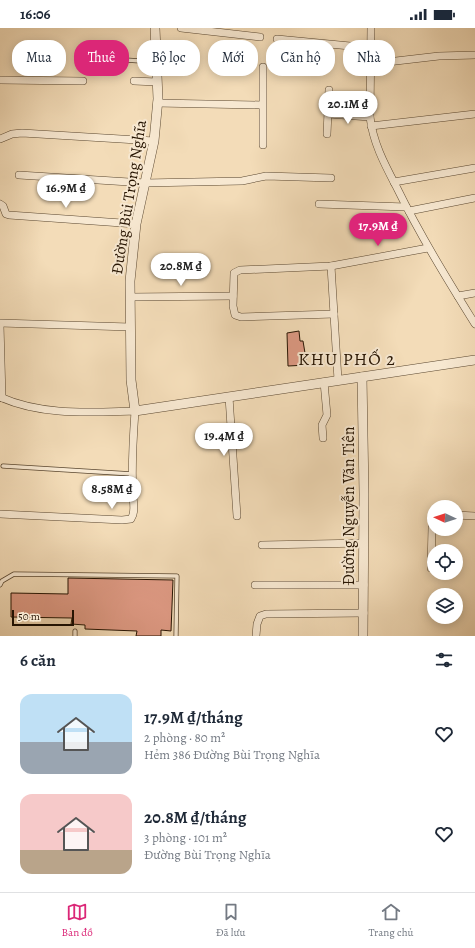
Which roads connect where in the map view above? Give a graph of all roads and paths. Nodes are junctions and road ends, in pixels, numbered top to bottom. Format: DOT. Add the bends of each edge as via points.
graph roads {
  1 [pos="155,28"];
  2 [pos="181,28"];
  3 [pos="371,28"];
  4 [pos="260,37"];
  5 [pos="277,39"];
  6 [pos="155,40"];
  7 [pos="371,40"];
  8 [pos="343,45"];
  9 [pos="475,55"];
  10 [pos="395,61"];
  11 [pos="263,67"];
  12 [pos="157,76"];
  13 [pos="370,76"];
  14 [pos="0,80"];
  15 [pos="83,81"];
  16 [pos="134,82"];
  17 [pos="157,82"];
  18 [pos="329,90"];
  19 [pos="157,103"];
  20 [pos="262,105"];
  21 [pos="328,114"];
  22 [pos="475,114"];
  23 [pos="370,117"];
  24 [pos="371,126"];
  25 [pos="326,134"];
  26 [pos="0,139"];
  27 [pos="154,141"];
  28 [pos="263,145"];
  29 [pos="475,168"];
  30 [pos="18,175"];
  31 [pos="331,178"];
  32 [pos="394,182"];
  33 [pos="145,183"];
  34 [pos="475,198"];
  35 [pos="0,204"];
  36 [pos="319,204"];
  37 [pos="407,209"];
  38 [pos="136,224"];
  39 [pos="428,248"];
  40 [pos="331,266"];
  41 [pos="475,293"];
  42 [pos="130,296"];
  43 [pos="233,296"];
  44 [pos="458,296"];
  45 [pos="334,314"];
  46 [pos="0,324"];
  47 [pos="475,324"];
  48 [pos="130,327"];
  49 [pos="475,360"];
  50 [pos="362,377"];
  51 [pos="338,380"];
  52 [pos="324,382"];
  53 [pos="229,397"];
  54 [pos="1,398"];
  55 [pos="135,411"];
  56 [pos="322,438"];
  57 [pos="3,466"];
  58 [pos="132,474"];
  59 [pos="0,514"];
  60 [pos="463,515"];
  61 [pos="237,516"];
  62 [pos="475,516"];
  63 [pos="364,543"];
  64 [pos="262,545"];
  65 [pos="364,584"];
  66 [pos="0,585"];
  67 [pos="255,585"];
  68 [pos="364,613"];
  69 [pos="75,631"];
  70 [pos="75,636"];
  71 [pos="176,636"];
  72 [pos="256,636"];
  73 [pos="363,636"];
  1 -- 6 [label="street, Đường Bùi Trọng Nghĩa"];
  2 -- 4 [label="street"];
  3 -- 7 [label="street"];
  5 -- 8 [label="street"];
  9 -- 10 [label="street"];
  11 -- 20 [label="street"];
  12 -- 17 [label="street, Đường Bùi Trọng Nghĩa"];
  13 -- 23 [label="street"];
  14 -- 15 [label="street"];
  16 -- 17 [label="street"];
  17 -- 19 [label="street, Đường Bùi Trọng Nghĩa"];
  18 -- 21 [label="street"];
  19 -- 20 [label="street"];
  19 -- 27 [label="street, Đường Bùi Trọng Nghĩa"];
  20 -- 28 [label="street"];
  21 -- 23 [label="street"];
  21 -- 25 [label="street"];
  22 -- 24 [label="street"];
  23 -- 24 [label="street"];
  24 -- 32 [label="street" via="378,150"];
  26 -- 27 [label="street" via="22,132"];
  27 -- 33 [label="street, Đường Bùi Trọng Nghĩa"];
  29 -- 32 [label="street"];
  30 -- 33 [label="street"];
  31 -- 33 [label="street" via="266,176 242,181"];
  32 -- 37 [label="street"];
  33 -- 38 [label="street, Đường Bùi Trọng Nghĩa"];
  34 -- 37 [label="street"];
  35 -- 38 [label="street" via="9,215"];
  36 -- 37 [label="street"];
  37 -- 39 [label="street"];
  38 -- 42 [label="street, Đường Bùi Trọng Nghĩa"];
  39 -- 40 [label="street"];
  39 -- 44 [label="street"];
  40 -- 43 [label="street" via="237,270 234,273"];
  40 -- 45 [label="street"];
  41 -- 44 [label="street"];
  42 -- 43 [label="street"];
  42 -- 48 [label="street, Đường Bùi Trọng Nghĩa"];
  43 -- 45 [label="street" via="233,312 235,316 240,317"];
  44 -- 47 [label="street"];
  45 -- 51 [label="street"];
  46 -- 48 [label="street"];
  46 -- 54 [label="street"];
  48 -- 55 [label="street, Đường Bùi Trọng Nghĩa" via="131,380"];
  49 -- 50 [label="street"];
  50 -- 51 [label="street"];
  50 -- 63 [label="street, Đường Nguyễn Văn Tiên"];
  51 -- 52 [label="street"];
  52 -- 53 [label="street"];
  52 -- 56 [label="street" via="327,415 323,422"];
  53 -- 55 [label="street"];
  53 -- 61 [label="street"];
  54 -- 55 [label="street" via="62,412"];
  55 -- 58 [label="street"];
  57 -- 58 [label="lane"];
  58 -- 59 [label="street" via="133,515 127,520"];
  60 -- 62 [label="street"];
  63 -- 64 [label="street"];
  63 -- 65 [label="street, Đường Nguyễn Văn Tiên"];
  65 -- 67 [label="street"];
  65 -- 68 [label="street, Đường Nguyễn Văn Tiên"];
  66 -- 71 [label="lane" via="14,574 178,576"];
  68 -- 72 [label="street" via="266,614 260,616"];
  68 -- 73 [label="street, Đường Nguyễn Văn Tiên"];
  69 -- 70 [label="lane"];
}
